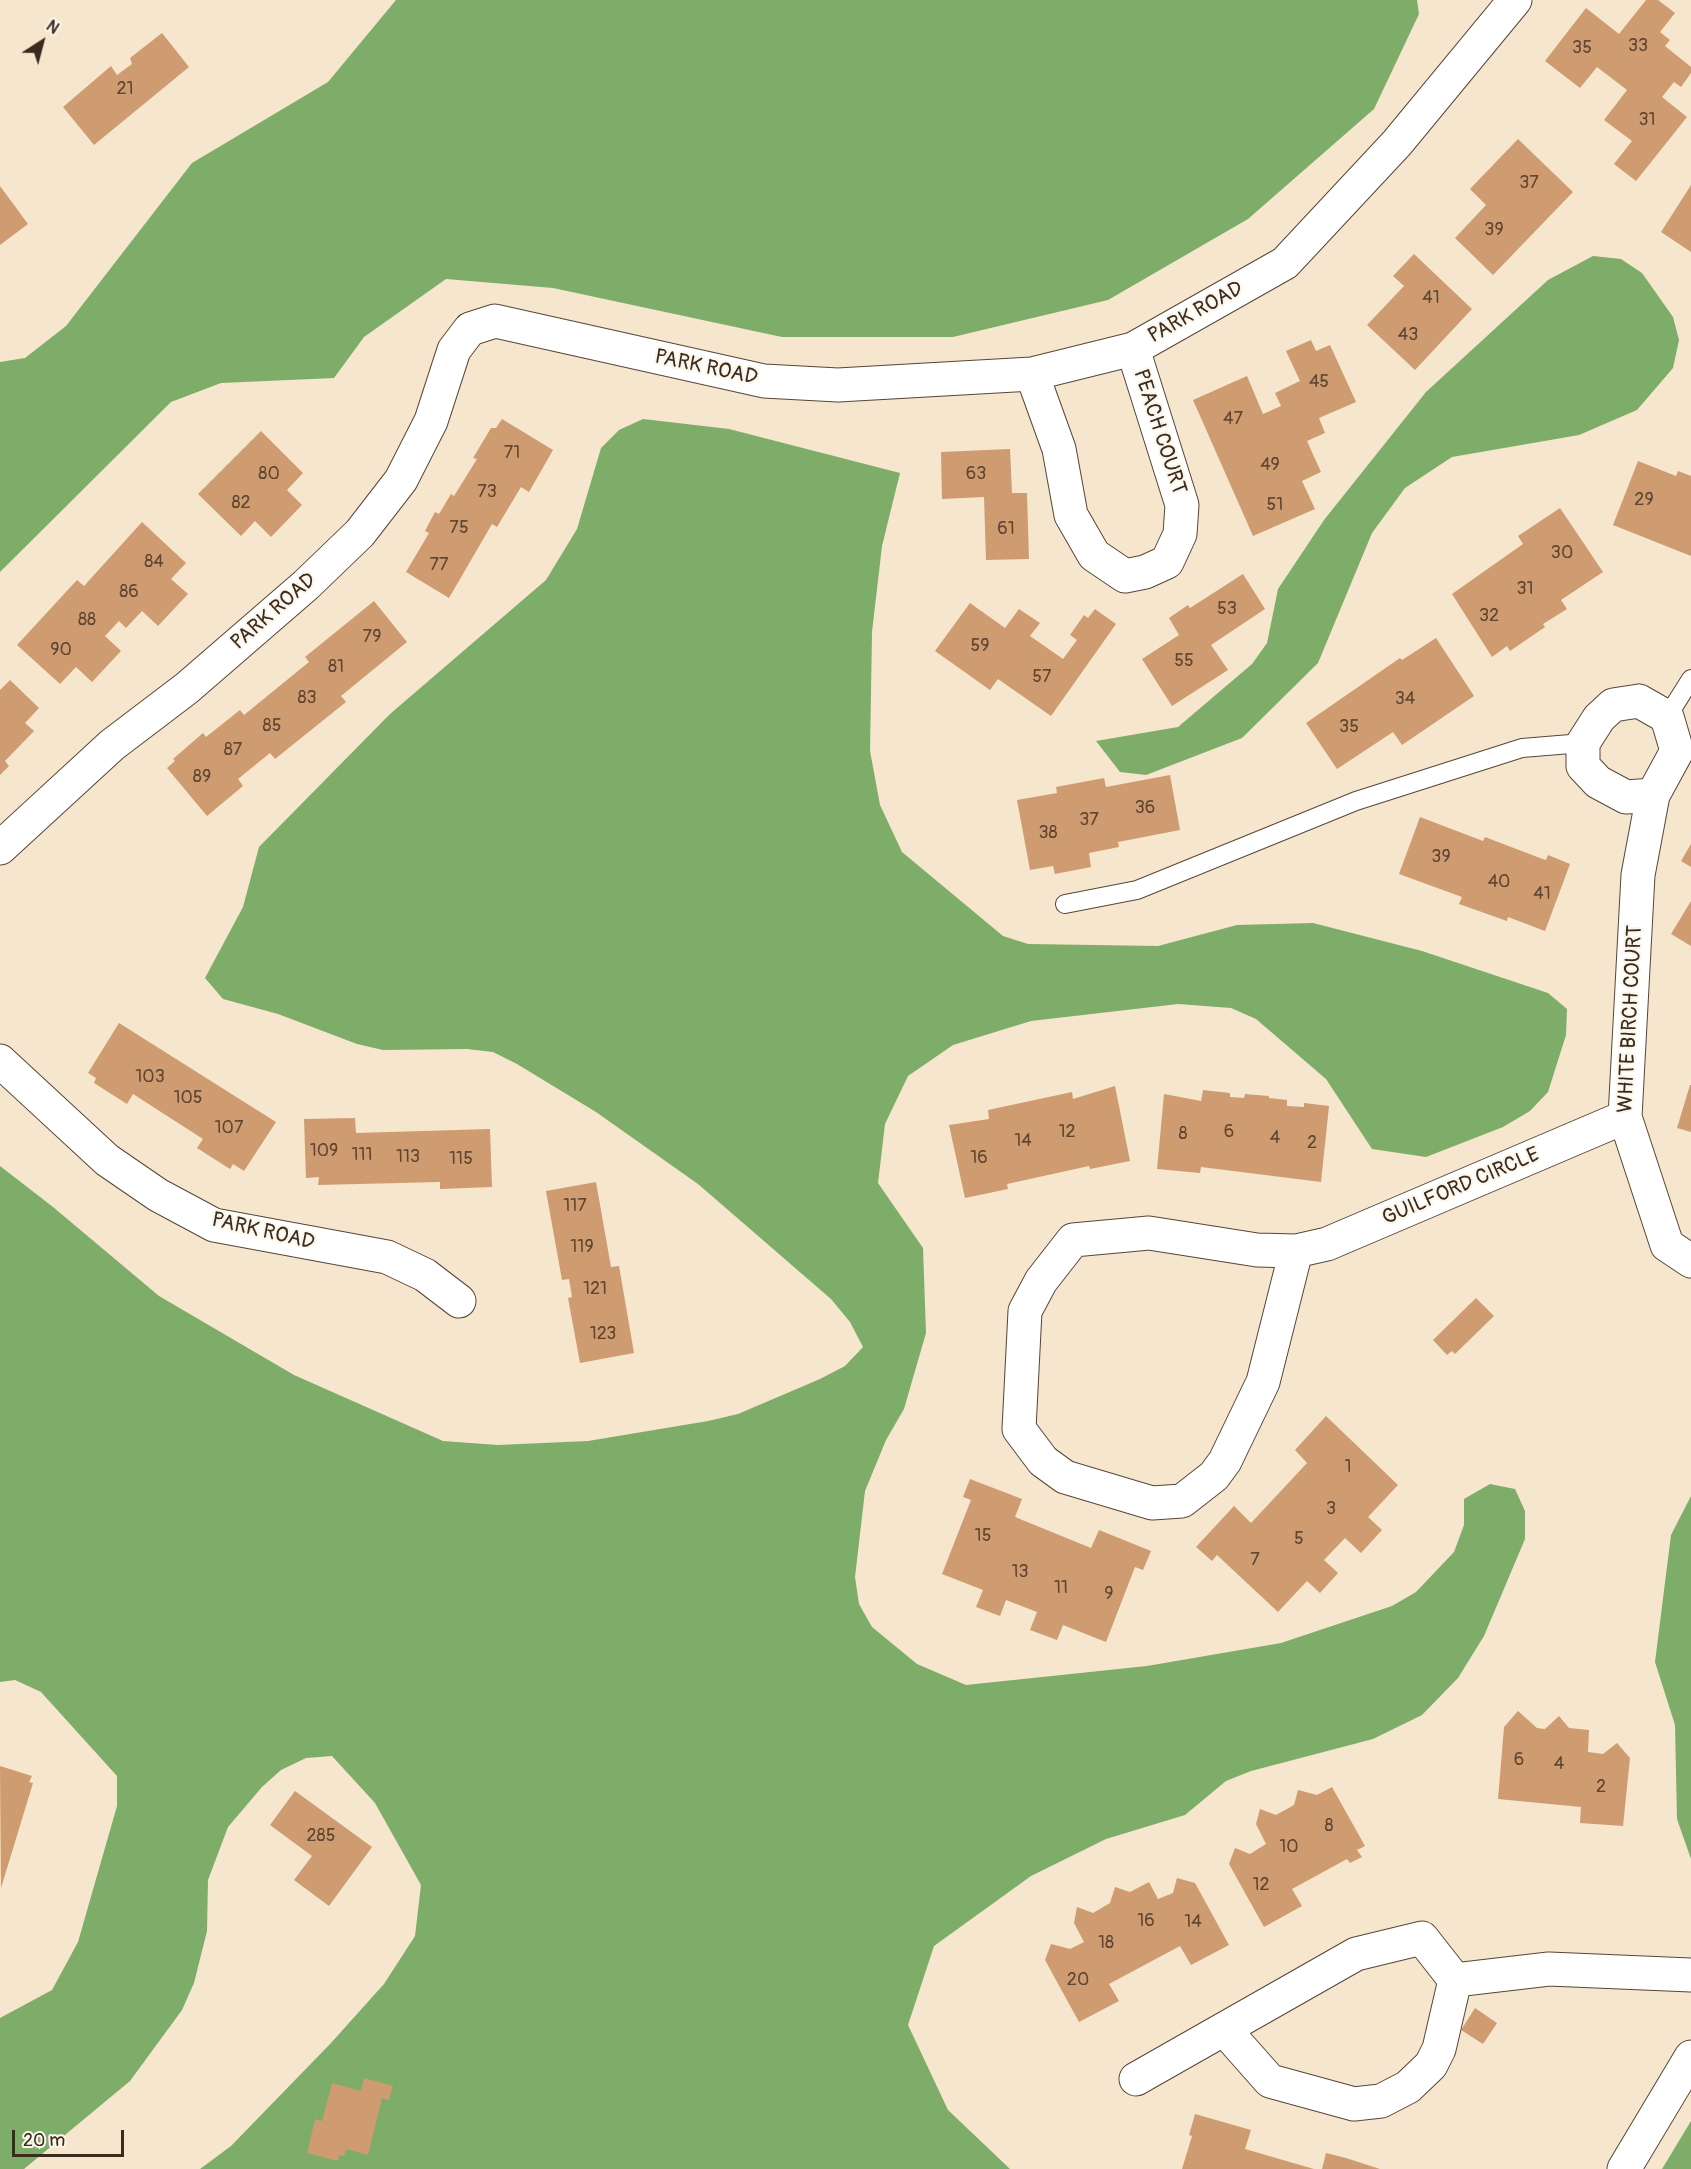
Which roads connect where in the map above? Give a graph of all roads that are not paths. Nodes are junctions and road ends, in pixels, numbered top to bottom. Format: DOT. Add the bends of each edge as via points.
graph roads {
  1 [pos="1515,0"];
  2 [pos="1133,349"];
  3 [pos="1032,374"];
  4 [pos="1691,680"];
  5 [pos="1667,717"];
  6 [pos="1583,743"];
  7 [pos="1653,795"];
  8 [pos="0,848"];
  9 [pos="1065,904"];
  10 [pos="0,1061"];
  11 [pos="1625,1117"];
  12 [pos="1296,1251"];
  13 [pos="1691,1261"];
  14 [pos="459,1302"];
  15 [pos="1691,1975"];
  16 [pos="1455,1980"];
  17 [pos="1224,2029"];
  18 [pos="1691,2057"];
  19 [pos="1136,2079"];
  20 [pos="1624,2169"];
  1 -- 2 [label="street, PARK ROAD" via="1397,143 1285,263"];
  2 -- 3 [label="street, PARK ROAD"];
  2 -- 3 [label="street, PEACH COURT" via="1182,505 1180,534 1167,562 1144,572 1125,576 1094,555 1071,515 1059,449"];
  3 -- 8 [label="street, PARK ROAD" via="838,385 764,381 495,321 470,328 454,350 431,421 401,480 360,533 187,688 111,745"];
  4 -- 5 [label="lane"];
  5 -- 6 [label="street" via="1639,700 1613,705"];
  5 -- 7 [label="street" via="1677,751"];
  6 -- 7 [label="street" via="1583,766 1598,783 1626,798"];
  6 -- 9 [label="lane" via="1522,748 1356,801 1137,890"];
  7 -- 11 [label="street, WHITE BIRCH COURT" via="1638,875"];
  10 -- 14 [label="street, PARK ROAD" via="107,1160 158,1195 214,1225 387,1257 425,1275"];
  11 -- 12 [label="street, GUILFORD CIRCLE" via="1327,1244"];
  11 -- 13 [label="street, WHITE BIRCH COURT" via="1667,1245"];
  12 -- 12 [label="street, GUILFORD CIRCLE" via="1257,1250 1149,1233 1074,1240 1041,1281 1025,1311 1019,1429 1043,1461 1065,1477 1152,1503 1182,1501 1214,1476 1225,1461 1263,1382"];
  15 -- 16 [label="street" via="1549,1969"];
  16 -- 17 [label="street" via="1422,1938 1356,1954"];
  16 -- 17 [label="street" via="1439,2049 1431,2065 1408,2087 1381,2101 1353,2103 1270,2081"];
  17 -- 19 [label="street"];
  18 -- 20 [label="street"];
}
